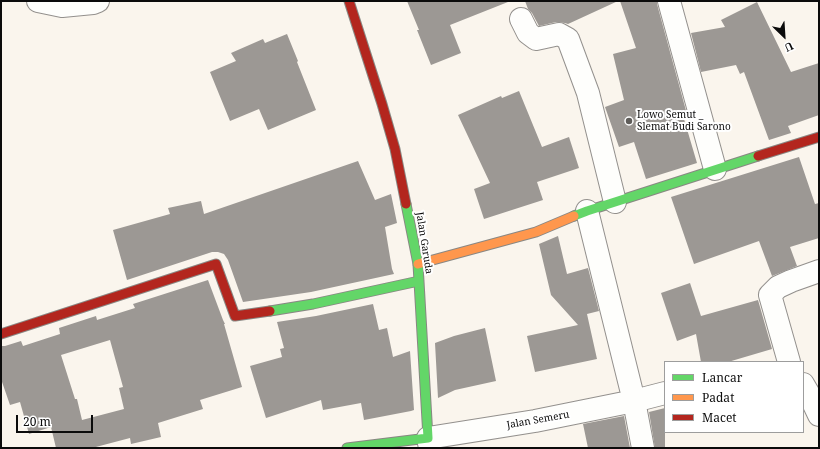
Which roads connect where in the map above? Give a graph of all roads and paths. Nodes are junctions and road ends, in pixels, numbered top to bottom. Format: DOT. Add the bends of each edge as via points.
graph roads {
  1 [pos="38,1"];
  2 [pos="98,1"];
  3 [pos="349,1"];
  4 [pos="669,1"];
  5 [pos="521,20"];
  6 [pos="819,137"];
  7 [pos="715,170"];
  8 [pos="615,202"];
  9 [pos="587,210"];
  10 [pos="418,264"];
  11 [pos="819,271"];
  12 [pos="419,281"];
  13 [pos="1,334"];
  14 [pos="789,361"];
  15 [pos="804,386"];
  16 [pos="661,394"];
  17 [pos="634,401"];
  18 [pos="819,415"];
  19 [pos="429,443"];
  20 [pos="347,448"];
  21 [pos="643,448"];
  1 -- 2 [label="street" via="62,6"];
  3 -- 10 [label="street, Jalan Garuda" via="395,149"];
  4 -- 7 [label="street"];
  5 -- 8 [label="street" via="528,33 536,39 559,34 568,39 588,93"];
  6 -- 7 [label="street"];
  7 -- 8 [label="street"];
  8 -- 9 [label="street"];
  9 -- 10 [label="street" via="536,232"];
  9 -- 17 [label="street"];
  10 -- 12 [label="street, Jalan Garuda"];
  11 -- 14 [label="street" via="784,284 770,295"];
  12 -- 13 [label="street" via="313,304 235,316 216,264"];
  12 -- 19 [label="street, Jalan Garuda"];
  15 -- 18 [label="street"];
  16 -- 17 [label="street, Jalan Semeru"];
  17 -- 19 [label="street, Jalan Semeru"];
  17 -- 21 [label="street"];
  19 -- 20 [label="street"];
}
